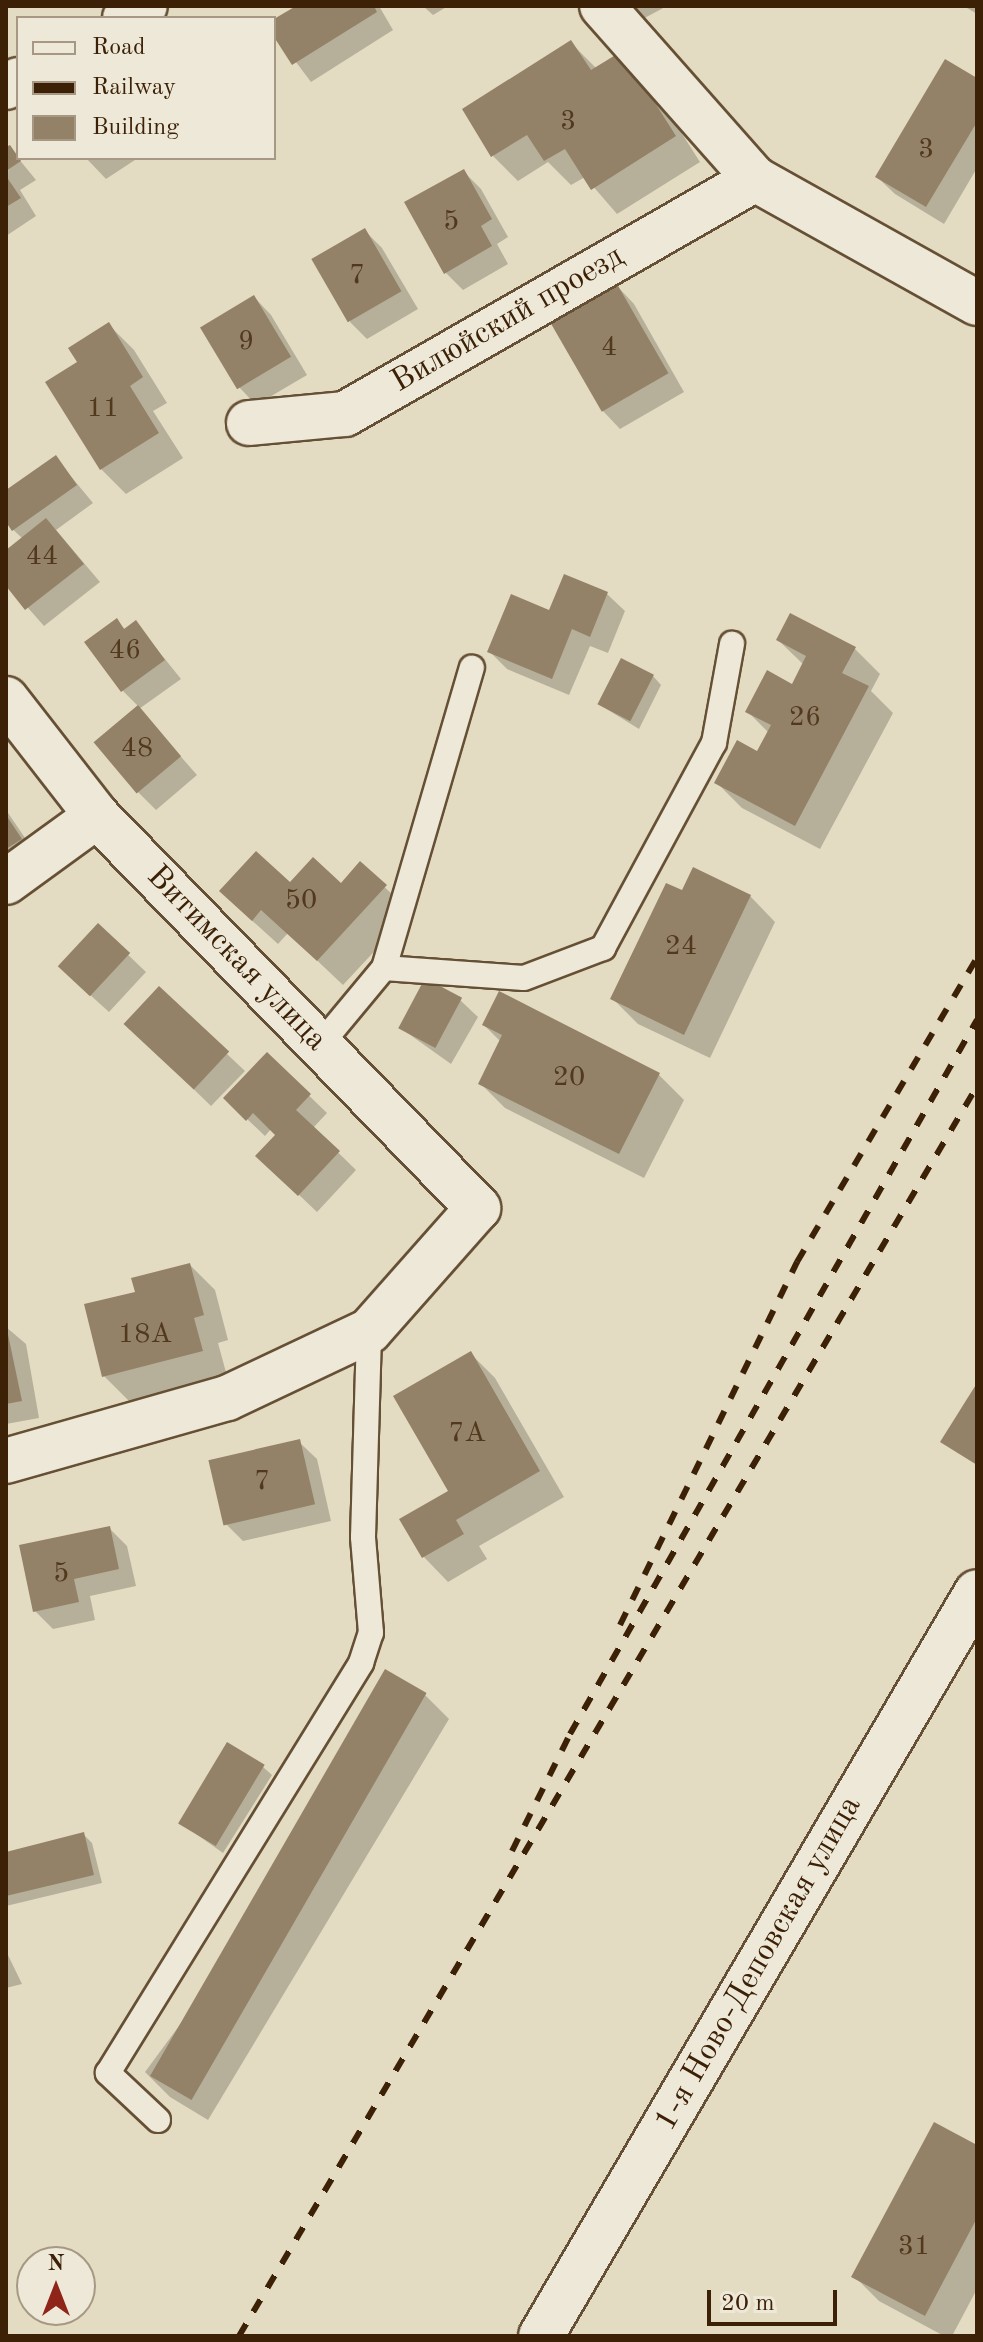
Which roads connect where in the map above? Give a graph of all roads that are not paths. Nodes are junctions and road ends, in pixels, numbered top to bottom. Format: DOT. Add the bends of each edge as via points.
graph roads {
  1 [pos="602,6"];
  2 [pos="755,179"];
  3 [pos="977,303"];
  4 [pos="249,423"];
  5 [pos="732,644"];
  6 [pos="472,668"];
  7 [pos="6,699"];
  8 [pos="97,816"];
  9 [pos="6,882"];
  10 [pos="384,968"];
  11 [pos="320,1045"];
  12 [pos="369,1331"];
  13 [pos="6,1461"];
  14 [pos="977,1592"];
  15 [pos="158,2120"];
  16 [pos="541,2336"];
  1 -- 2 [label="street"];
  2 -- 3 [label="street"];
  2 -- 4 [label="street, Вилюйский проезд" via="345,414"];
  5 -- 10 [label="lane" via="714,743 603,948 524,978"];
  6 -- 10 [label="lane"];
  7 -- 8 [label="street, Витимская улица"];
  8 -- 9 [label="street"];
  8 -- 11 [label="street, Витимская улица"];
  10 -- 11 [label="lane"];
  11 -- 12 [label="street, Витимская улица" via="478,1208"];
  12 -- 13 [label="street" via="227,1398"];
  12 -- 15 [label="lane" via="363,1537 371,1633 361,1663 108,2073"];
  14 -- 16 [label="street, 1-я Ново-Деповская улица"];
}
